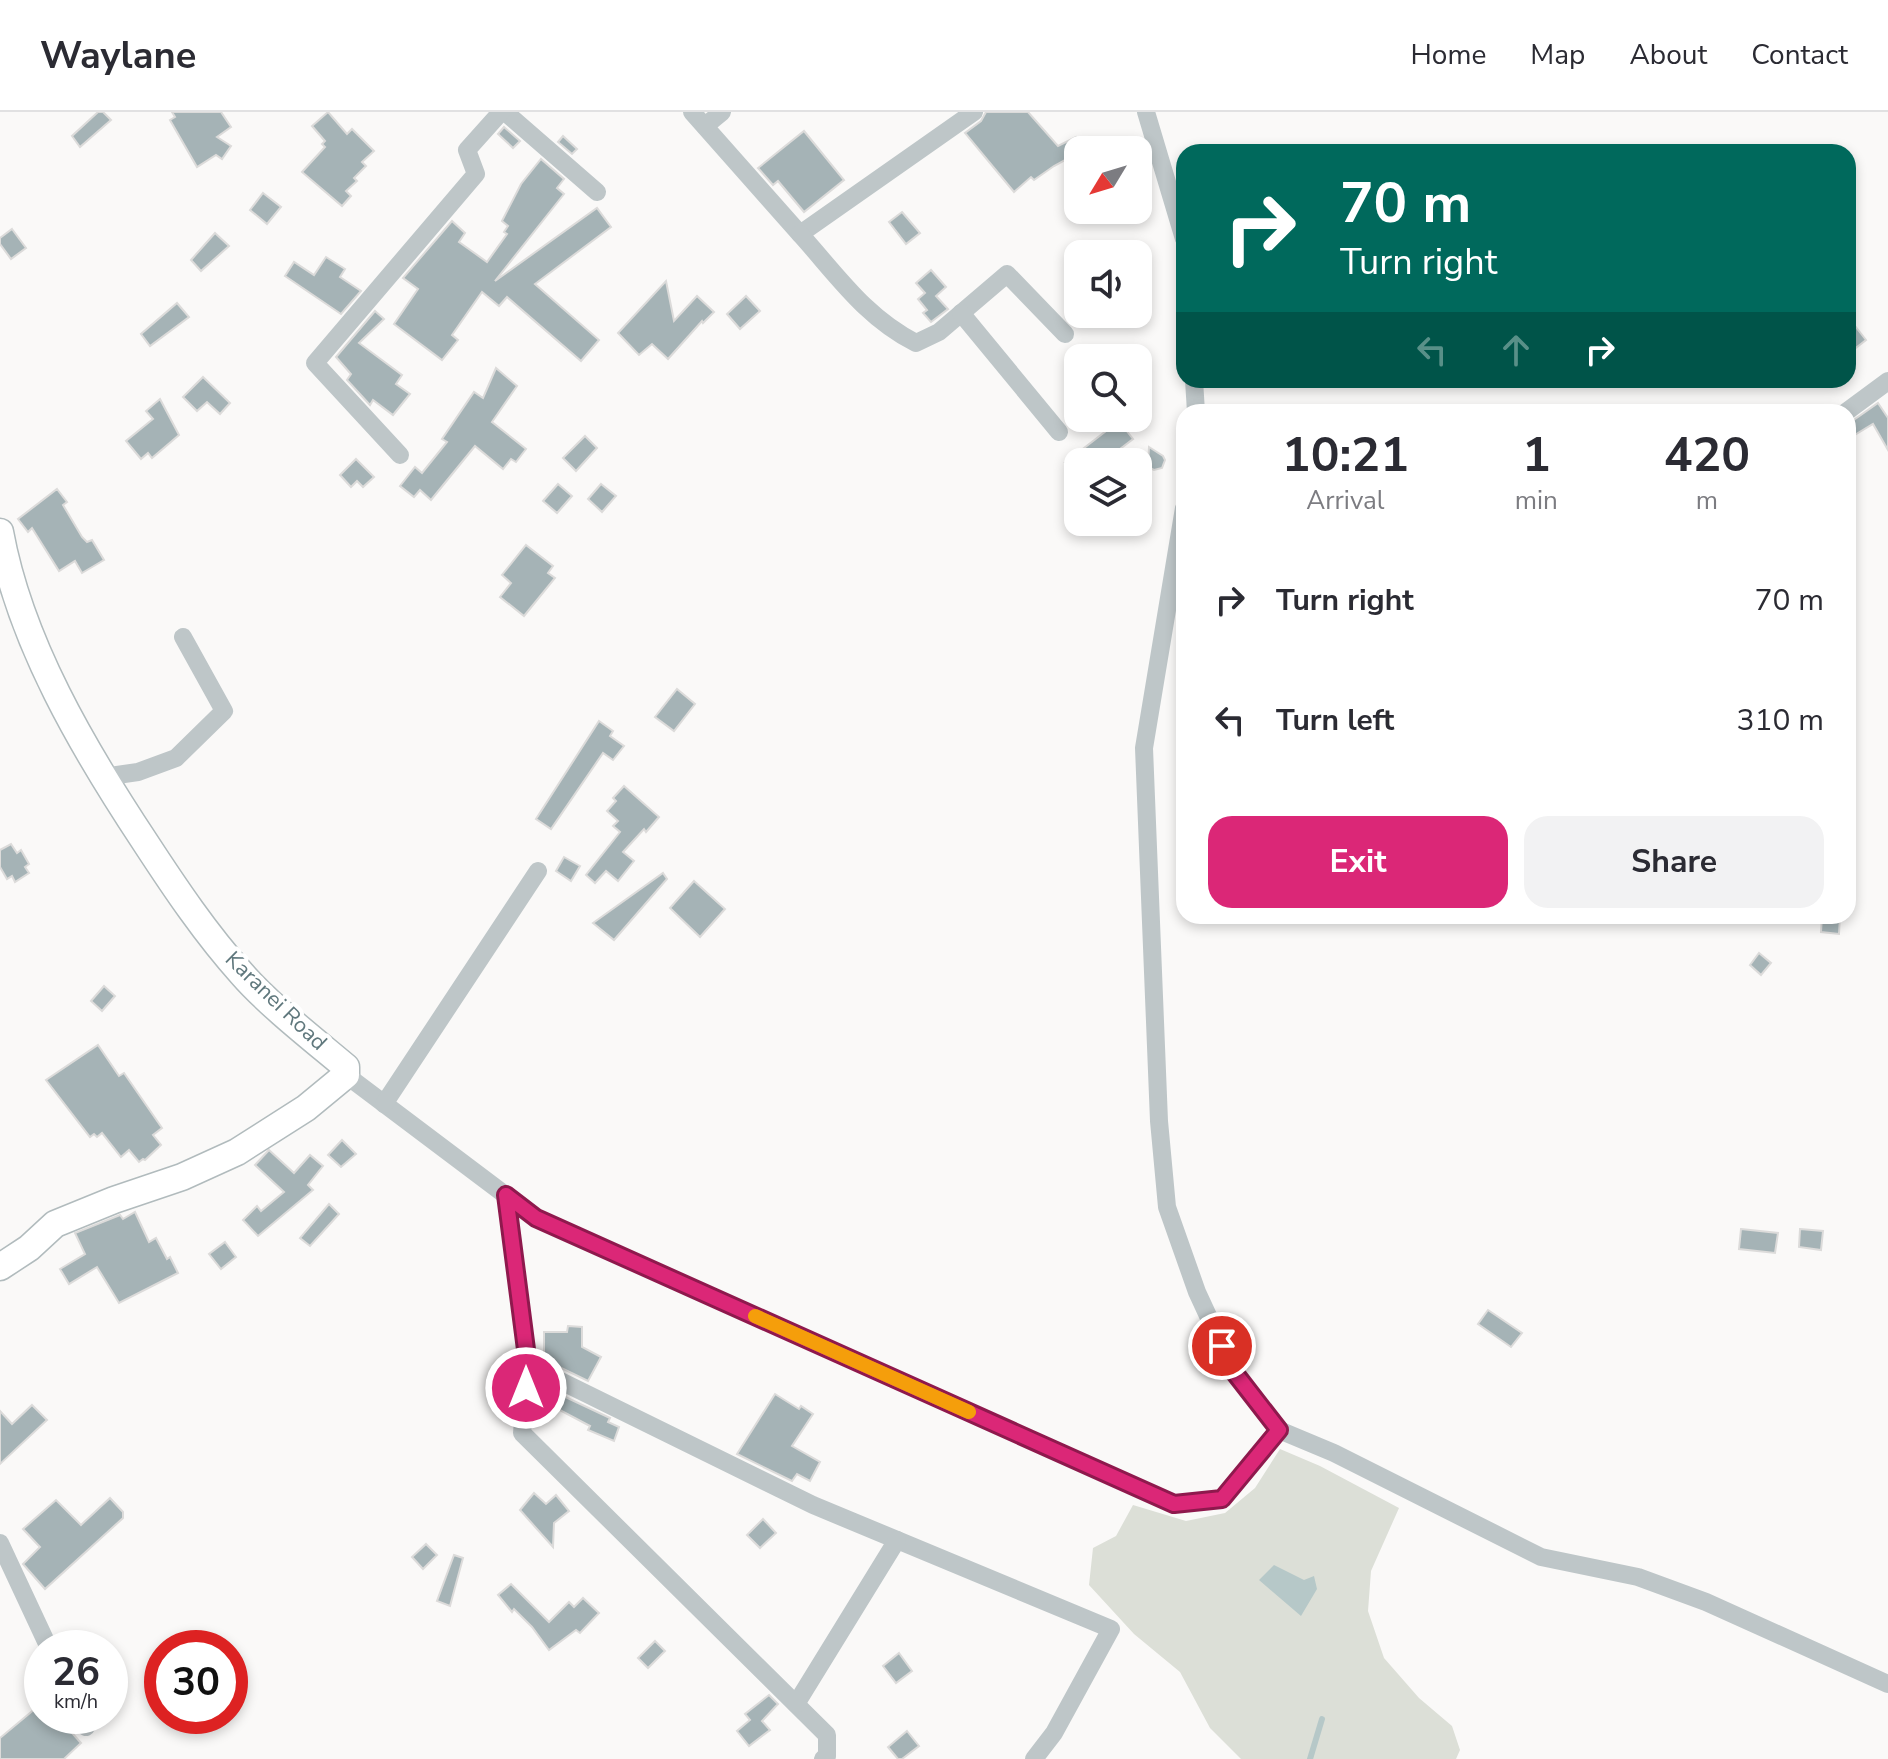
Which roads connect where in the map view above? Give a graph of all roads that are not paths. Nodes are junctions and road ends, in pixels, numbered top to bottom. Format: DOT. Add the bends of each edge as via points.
graph roads {
  1 [pos="503,112"];
  2 [pos="692,112"];
  3 [pos="722,112"];
  4 [pos="974,112"];
  5 [pos="1146,112"];
  6 [pos="705,126"];
  7 [pos="597,192"];
  8 [pos="1176,212"];
  9 [pos="800,234"];
  10 [pos="961,313"];
  11 [pos="1065,334"];
  12 [pos="1888,381"];
  13 [pos="1856,405"];
  14 [pos="1059,432"];
  15 [pos="400,455"];
  16 [pos="0,532"];
  17 [pos="1176,556"];
  18 [pos="183,637"];
  19 [pos="103,777"];
  20 [pos="538,871"];
  21 [pos="346,1075"];
  22 [pos="384,1104"];
  23 [pos="506,1195"];
  24 [pos="0,1267"];
  25 [pos="528,1365"];
  26 [pos="1279,1430"];
  27 [pos="897,1540"];
  28 [pos="0,1543"];
  29 [pos="41,1630"];
  30 [pos="1888,1684"];
  31 [pos="796,1704"];
  32 [pos="823,1759"];
  33 [pos="1034,1759"];
  1 -- 7 [label="street"];
  1 -- 15 [label="street" via="467,150 476,174 315,363"];
  2 -- 6 [label="street"];
  3 -- 6 [label="street"];
  4 -- 9 [label="street"];
  5 -- 8 [label="street"];
  6 -- 9 [label="street"];
  9 -- 10 [label="street" via="868,311 916,343"];
  10 -- 11 [label="street" via="1007,274"];
  10 -- 14 [label="street"];
  12 -- 13 [label="street"];
  16 -- 19 [label="street, Karanei Road" via="40,659"];
  17 -- 26 [label="street" via="1144,748 1167,1207 1197,1292 1234,1372"];
  18 -- 19 [label="street" via="224,711 176,758"];
  19 -- 21 [label="street, Karanei Road" via="179,894 243,976 346,1067"];
  20 -- 22 [label="street"];
  21 -- 22 [label="street"];
  21 -- 24 [label="street" via="237,1152 55,1224"];
  22 -- 23 [label="street"];
  23 -- 25 [label="street"];
  23 -- 26 [label="street" via="536,1218 1174,1504 1222,1499"];
  25 -- 27 [label="street" via="813,1505"];
  25 -- 31 [label="street" via="522,1433"];
  26 -- 30 [label="street" via="1541,1557 1638,1577"];
  27 -- 31 [label="street"];
  27 -- 33 [label="street" via="1111,1629"];
  28 -- 29 [label="street"];
  31 -- 32 [label="street" via="827,1735"];
}
